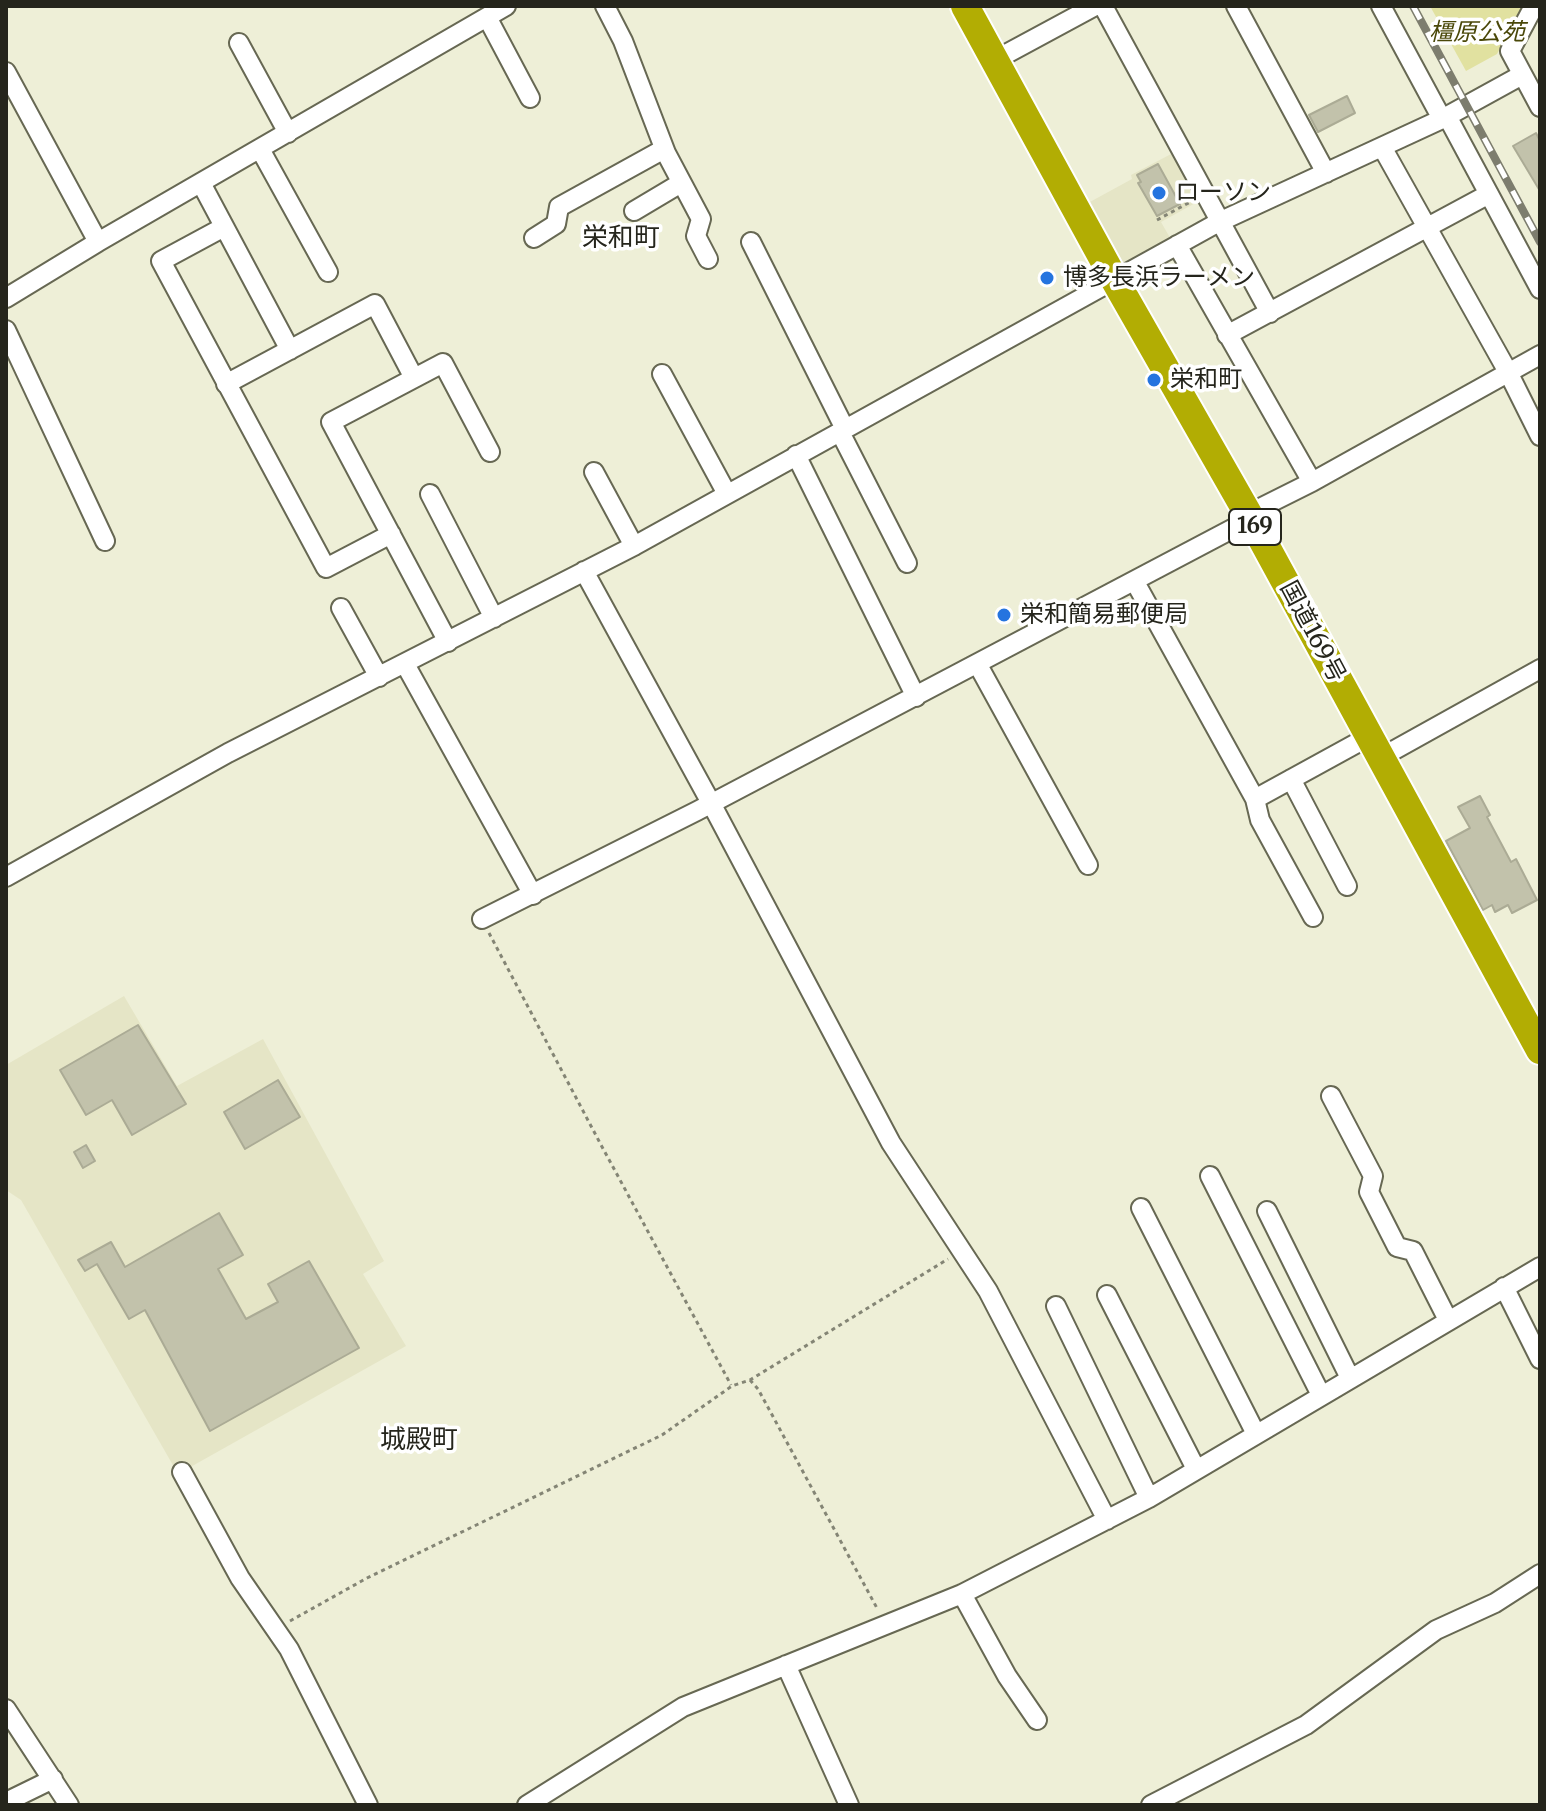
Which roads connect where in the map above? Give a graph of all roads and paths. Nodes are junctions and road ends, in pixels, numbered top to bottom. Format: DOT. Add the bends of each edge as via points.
graph roads {
  1 [pos="506,6"];
  2 [pos="605,6"];
  3 [pos="965,6"];
  4 [pos="1095,6"];
  5 [pos="1103,6"];
  6 [pos="1236,6"];
  7 [pos="1381,6"];
  8 [pos="1534,6"];
  9 [pos="487,17"];
  10 [pos="239,43"];
  11 [pos="995,60"];
  12 [pos="6,72"];
  13 [pos="1522,75"];
  14 [pos="530,98"];
  15 [pos="1540,107"];
  16 [pos="1444,118"];
  17 [pos="288,133"];
  18 [pos="1382,147"];
  19 [pos="260,149"];
  20 [pos="664,149"];
  21 [pos="1326,173"];
  22 [pos="201,183"];
  23 [pos="681,183"];
  24 [pos="1489,194"];
  25 [pos="1183,206"];
  26 [pos="634,211"];
  27 [pos="1157,220"];
  28 [pos="1219,222"];
  29 [pos="224,227"];
  30 [pos="1427,228"];
  31 [pos="534,238"];
  32 [pos="98,242"];
  33 [pos="751,242"];
  34 [pos="1177,245"];
  35 [pos="708,259"];
  36 [pos="328,272"];
  37 [pos="1114,279"];
  38 [pos="1540,289"];
  39 [pos="6,298"];
  40 [pos="1270,313"];
  41 [pos="6,330"];
  42 [pos="1227,335"];
  43 [pos="290,350"];
  44 [pos="1540,355"];
  45 [pos="1508,372"];
  46 [pos="662,374"];
  47 [pos="414,378"];
  48 [pos="226,384"];
  49 [pos="842,430"];
  50 [pos="1540,436"];
  51 [pos="490,452"];
  52 [pos="796,455"];
  53 [pos="594,472"];
  54 [pos="1312,482"];
  55 [pos="430,494"];
  56 [pos="727,494"];
  57 [pos="1250,517"];
  58 [pos="391,534"];
  59 [pos="105,541"];
  60 [pos="634,546"];
  61 [pos="907,563"];
  62 [pos="584,571"];
  63 [pos="1135,582"];
  64 [pos="341,608"];
  65 [pos="494,618"];
  66 [pos="448,642"];
  67 [pos="405,664"];
  68 [pos="978,665"];
  69 [pos="1540,669"];
  70 [pos="379,677"];
  71 [pos="916,697"];
  72 [pos="1374,747"];
  73 [pos="1291,779"];
  74 [pos="1255,799"];
  75 [pos="711,803"];
  76 [pos="1088,865"];
  77 [pos="6,877"];
  78 [pos="1347,886"];
  79 [pos="533,895"];
  80 [pos="1313,917"];
  81 [pos="482,919"];
  82 [pos="1540,1050"];
  83 [pos="1331,1096"];
  84 [pos="1210,1176"];
  85 [pos="1141,1208"];
  86 [pos="1267,1211"];
  87 [pos="962,1250"];
  88 [pos="1540,1267"];
  89 [pos="1504,1287"];
  90 [pos="1107,1295"];
  91 [pos="1056,1306"];
  92 [pos="1448,1320"];
  93 [pos="1540,1359"];
  94 [pos="1350,1378"];
  95 [pos="750,1380"];
  96 [pos="732,1386"];
  97 [pos="1321,1395"];
  98 [pos="1256,1434"];
  99 [pos="1196,1469"];
  100 [pos="182,1472"];
  101 [pos="1149,1498"];
  102 [pos="1107,1520"];
  103 [pos="1537,1583"];
  104 [pos="962,1594"];
  105 [pos="886,1624"];
  106 [pos="276,1628"];
  107 [pos="786,1665"];
  108 [pos="6,1709"];
  109 [pos="1037,1720"];
  110 [pos="53,1779"];
  111 [pos="6,1802"];
  112 [pos="69,1805"];
  113 [pos="368,1805"];
  114 [pos="527,1805"];
  115 [pos="849,1805"];
  116 [pos="1151,1805"];
  1 -- 9 [label="street"];
  2 -- 20 [label="street"];
  3 -- 11 [label="highway, 国道169号 / 169"];
  4 -- 11 [label="street"];
  5 -- 28 [label="street"];
  6 -- 21 [label="street"];
  7 -- 16 [label="street"];
  8 -- 13 [label="street" via="1510,51"];
  9 -- 14 [label="street"];
  9 -- 17 [label="street"];
  10 -- 17 [label="street"];
  11 -- 37 [label="highway, 国道169号 / 169"];
  12 -- 32 [label="street"];
  13 -- 15 [label="street"];
  13 -- 16 [label="street"];
  16 -- 18 [label="street"];
  16 -- 24 [label="street"];
  17 -- 19 [label="street"];
  18 -- 21 [label="street"];
  18 -- 30 [label="street"];
  19 -- 22 [label="street"];
  19 -- 36 [label="street"];
  20 -- 23 [label="street"];
  20 -- 31 [label="street" via="559,207 556,224"];
  21 -- 28 [label="street"];
  22 -- 29 [label="street"];
  22 -- 32 [label="street"];
  23 -- 26 [label="street"];
  23 -- 35 [label="street" via="701,219 696,236"];
  24 -- 30 [label="street"];
  24 -- 38 [label="street"];
  25 -- 27 [label="path"];
  28 -- 34 [label="street"];
  28 -- 40 [label="street"];
  29 -- 43 [label="street"];
  29 -- 48 [label="street" via="161,261"];
  30 -- 40 [label="street"];
  30 -- 45 [label="street"];
  32 -- 39 [label="street"];
  33 -- 49 [label="street"];
  34 -- 37 [label="street"];
  34 -- 42 [label="street"];
  37 -- 49 [label="street"];
  37 -- 57 [label="highway, 国道169号 / 169"];
  40 -- 42 [label="street"];
  41 -- 59 [label="street"];
  42 -- 54 [label="street"];
  43 -- 47 [label="street" via="375,304"];
  43 -- 48 [label="street"];
  44 -- 45 [label="street"];
  45 -- 50 [label="street"];
  45 -- 54 [label="street"];
  46 -- 56 [label="street"];
  47 -- 51 [label="street" via="443,363"];
  47 -- 58 [label="street" via="331,422"];
  48 -- 58 [label="street" via="326,568"];
  49 -- 52 [label="street"];
  49 -- 61 [label="street"];
  52 -- 56 [label="street"];
  52 -- 71 [label="street"];
  53 -- 60 [label="street"];
  54 -- 57 [label="street"];
  55 -- 65 [label="street"];
  56 -- 60 [label="street"];
  57 -- 63 [label="street"];
  57 -- 72 [label="highway, 国道169号 / 169"];
  58 -- 66 [label="street"];
  60 -- 62 [label="street"];
  62 -- 65 [label="street"];
  62 -- 75 [label="street"];
  63 -- 68 [label="street"];
  63 -- 74 [label="street"];
  64 -- 70 [label="street"];
  65 -- 66 [label="street"];
  66 -- 67 [label="street"];
  67 -- 70 [label="street"];
  67 -- 79 [label="street"];
  68 -- 71 [label="street"];
  68 -- 76 [label="street"];
  69 -- 72 [label="street"];
  70 -- 77 [label="street" via="228,753"];
  71 -- 75 [label="street"];
  72 -- 73 [label="street"];
  72 -- 82 [label="highway, 国道169号 / 169"];
  73 -- 74 [label="street"];
  73 -- 78 [label="street"];
  74 -- 80 [label="street" via="1260,820"];
  75 -- 79 [label="street"];
  75 -- 87 [label="street" via="891,1143"];
  79 -- 81 [label="street"];
  81 -- 96 [label="path"];
  83 -- 92 [label="street" via="1373,1176 1369,1192 1397,1247 1413,1251"];
  84 -- 97 [label="street"];
  85 -- 98 [label="street"];
  86 -- 94 [label="street"];
  87 -- 95 [label="path"];
  87 -- 102 [label="street"];
  88 -- 89 [label="street"];
  89 -- 92 [label="street"];
  89 -- 93 [label="street"];
  90 -- 99 [label="street"];
  91 -- 101 [label="street"];
  92 -- 94 [label="street"];
  94 -- 97 [label="street"];
  95 -- 96 [label="path"];
  95 -- 105 [label="path"];
  96 -- 106 [label="path" via="662,1435 367,1578"];
  97 -- 98 [label="street"];
  98 -- 99 [label="street"];
  99 -- 101 [label="street"];
  100 -- 106 [label="street" via="240,1578"];
  101 -- 102 [label="street"];
  102 -- 104 [label="street"];
  103 -- 116 [label="street" via="1436,1630 1306,1725"];
  104 -- 105 [label="street"];
  104 -- 109 [label="street"];
  105 -- 107 [label="street"];
  106 -- 113 [label="street"];
  107 -- 114 [label="street" via="683,1707"];
  107 -- 115 [label="street"];
  108 -- 110 [label="street"];
  110 -- 111 [label="street"];
  110 -- 112 [label="street"];
}
